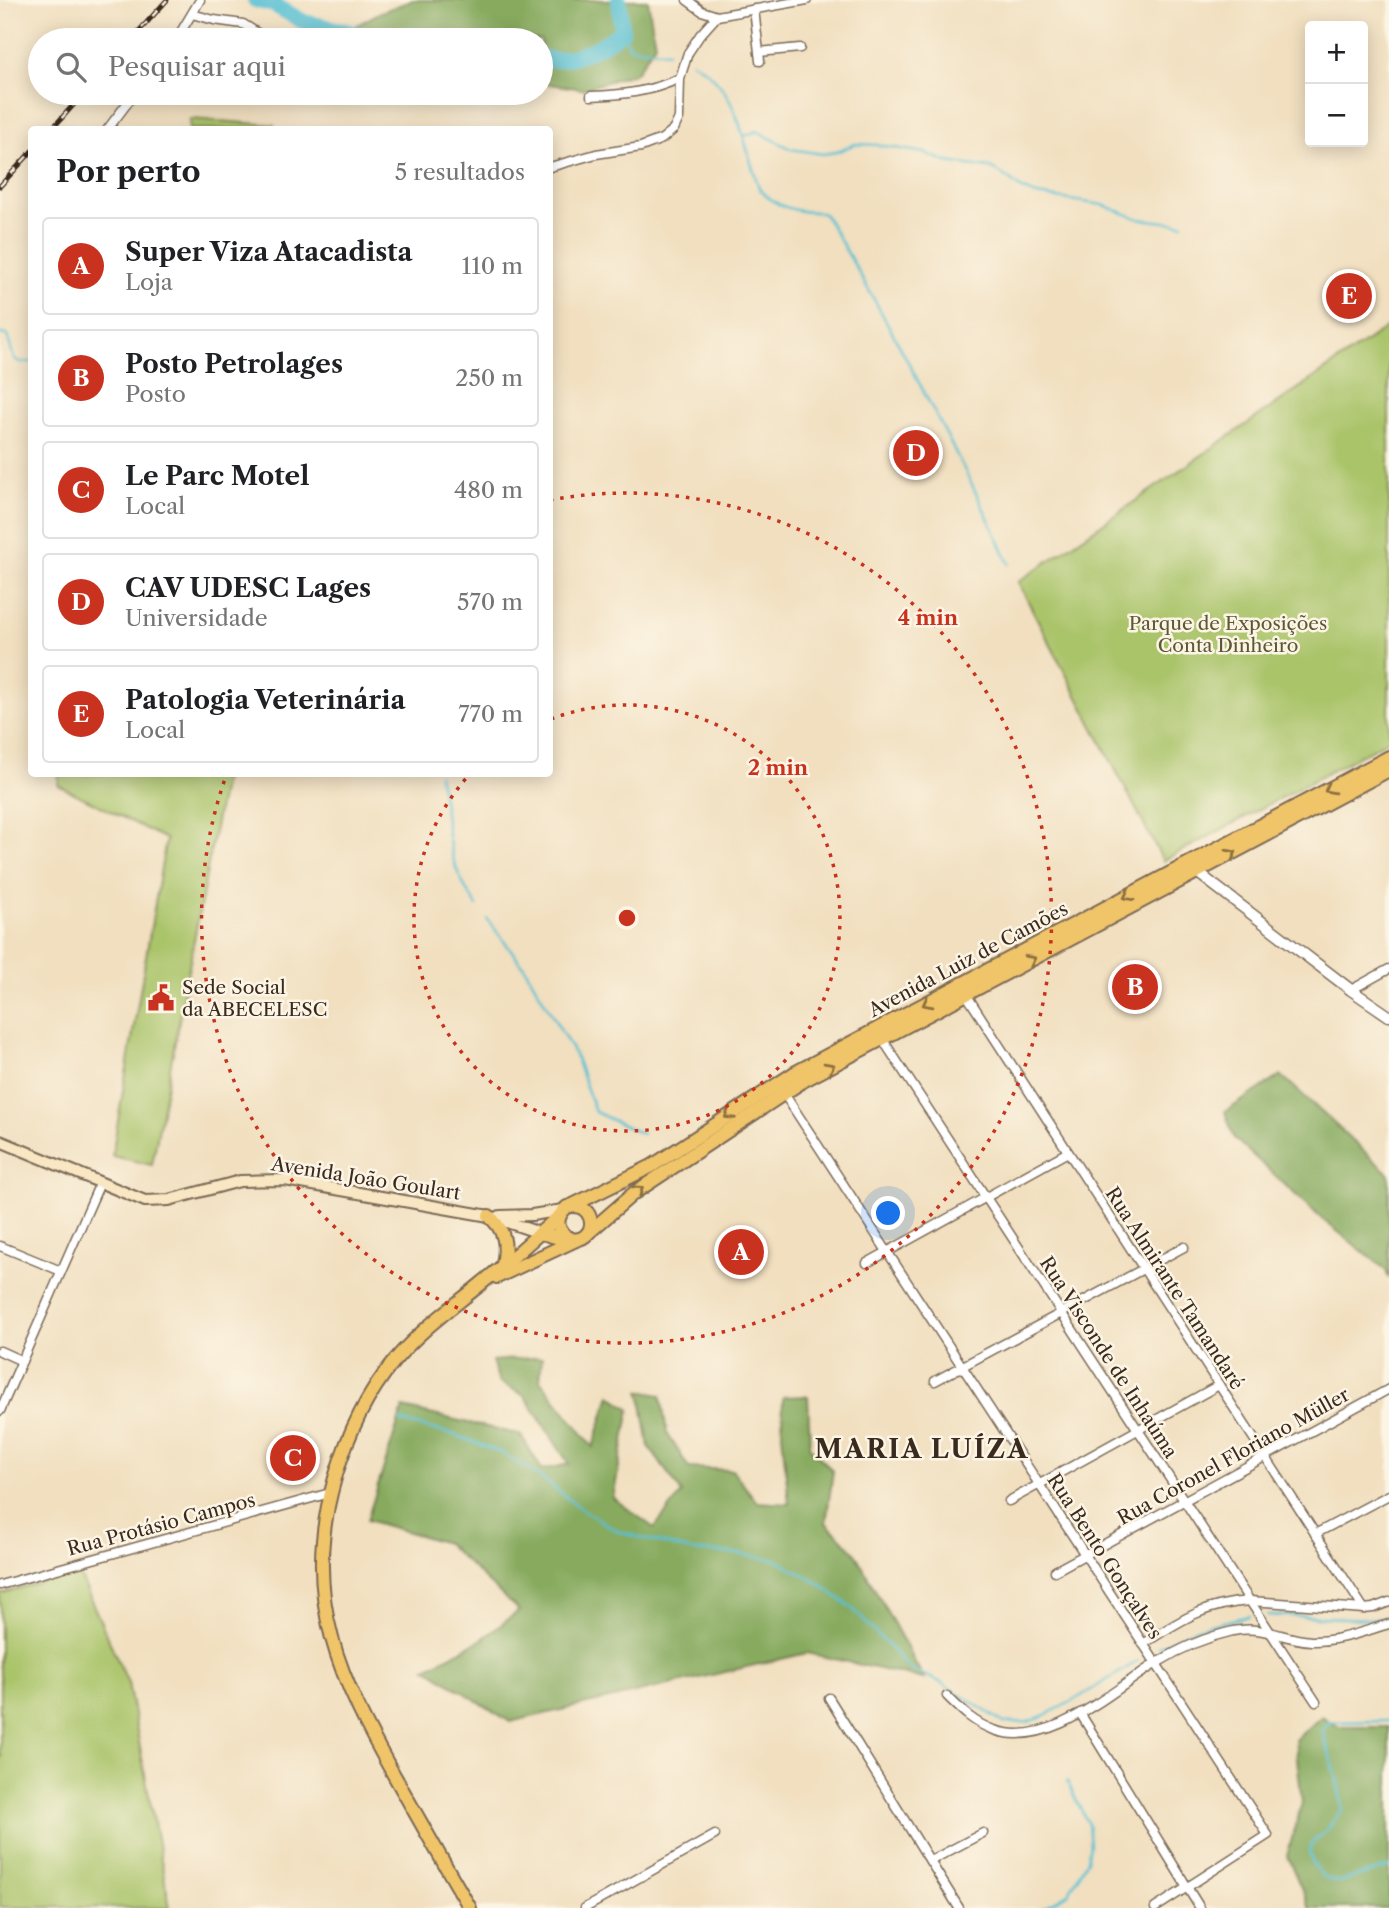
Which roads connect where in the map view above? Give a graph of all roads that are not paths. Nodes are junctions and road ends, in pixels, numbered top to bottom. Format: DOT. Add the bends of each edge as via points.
graph roads {
  1 [pos="200,0"];
  2 [pos="687,0"];
  3 [pos="807,0"];
  4 [pos="754,9"];
  5 [pos="192,13"];
  6 [pos="717,16"];
  7 [pos="183,28"];
  8 [pos="250,28"];
  9 [pos="800,48"];
  10 [pos="680,78"];
  11 [pos="591,96"];
  12 [pos="126,105"];
  13 [pos="110,126"];
  14 [pos="553,166"];
  15 [pos="1389,757"];
  16 [pos="1389,770"];
  17 [pos="1192,868"];
  18 [pos="1389,970"];
  19 [pos="963,990"];
  20 [pos="1351,990"];
  21 [pos="1389,1016"];
  22 [pos="880,1035"];
  23 [pos="780,1088"];
  24 [pos="0,1141"];
  25 [pos="1068,1152"];
  26 [pos="100,1183"];
  27 [pos="986,1197"];
  28 [pos="564,1211"];
  29 [pos="489,1216"];
  30 [pos="540,1233"];
  31 [pos="579,1237"];
  32 [pos="0,1246"];
  33 [pos="1184,1247"];
  34 [pos="887,1252"];
  35 [pos="867,1263"];
  36 [pos="503,1265"];
  37 [pos="1143,1269"];
  38 [pos="61,1271"];
  39 [pos="481,1284"];
  40 [pos="1062,1313"];
  41 [pos="0,1351"];
  42 [pos="22,1361"];
  43 [pos="962,1367"];
  44 [pos="935,1381"];
  45 [pos="1219,1385"];
  46 [pos="1389,1388"];
  47 [pos="0,1411"];
  48 [pos="1138,1430"];
  49 [pos="1265,1456"];
  50 [pos="1039,1485"];
  51 [pos="330,1493"];
  52 [pos="1389,1495"];
  53 [pos="1184,1500"];
  54 [pos="1009,1501"];
  55 [pos="1315,1534"];
  56 [pos="1085,1555"];
  57 [pos="1055,1571"];
  58 [pos="0,1585"];
  59 [pos="1250,1601"];
  60 [pos="1389,1602"];
  61 [pos="1364,1609"];
  62 [pos="1389,1624"];
  63 [pos="1268,1630"];
  64 [pos="1143,1644"];
  65 [pos="1156,1663"];
  66 [pos="947,1696"];
  67 [pos="829,1698"];
  68 [pos="1316,1702"];
  69 [pos="1080,1713"];
  70 [pos="983,1833"];
  71 [pos="715,1835"];
  72 [pos="930,1861"];
  73 [pos="1187,1887"];
  74 [pos="470,1908"];
  75 [pos="585,1908"];
  76 [pos="959,1908"];
  77 [pos="1155,1908"];
  78 [pos="1200,1908"];
  1 -- 5 [label="street"];
  2 -- 6 [label="street"];
  3 -- 4 [label="street"];
  4 -- 6 [label="street"];
  4 -- 9 [label="street" via="760,56"];
  5 -- 7 [label="street"];
  5 -- 8 [label="street"];
  6 -- 10 [label="street" via="688,53"];
  10 -- 11 [label="street" via="656,88"];
  10 -- 14 [label="street" via="679,118 662,139"];
  12 -- 13 [label="street"];
  15 -- 17 [label="main road, Avenida Luiz de Camões, one-way"];
  17 -- 16 [label="main road, Avenida Luiz de Camões, one-way"];
  17 -- 19 [label="main road, Avenida Luiz de Camões"];
  17 -- 20 [label="street"];
  18 -- 20 [label="street"];
  19 -- 22 [label="main road, Avenida Luiz de Camões"];
  19 -- 25 [label="street, Rua Almirante Tamandaré"];
  20 -- 21 [label="street"];
  22 -- 23 [label="main road, Avenida Luiz de Camões"];
  22 -- 27 [label="street, Rua Visconde de Inhaúma"];
  23 -- 28 [label="main road, Avenida Luiz de Camões, one-way" via="652,1166"];
  31 -- 23 [label="main road, Avenida Luiz de Camões, one-way"];
  23 -- 34 [label="street, Rua Bento Gonçalves"];
  24 -- 26 [label="main road, Avenida João Goulart"];
  25 -- 27 [label="street"];
  25 -- 37 [label="street, Rua Almirante Tamandaré"];
  26 -- 29 [label="main road, Avenida João Goulart" via="156,1202 240,1181 285,1180"];
  26 -- 38 [label="street"];
  27 -- 34 [label="street"];
  27 -- 40 [label="street, Rua Visconde de Inhaúma"];
  28 -- 29 [label="main road, Avenida João Goulart"];
  28 -- 30 [label="main road, Avenida Luiz de Camões"];
  28 -- 31 [label="main road" via="558,1223 562,1234"];
  28 -- 31 [label="main road" via="582,1207 589,1214 591,1224"];
  29 -- 30 [label="main road, Avenida João Goulart"];
  29 -- 36 [label="main road" via="504,1234"];
  30 -- 31 [label="main road"];
  30 -- 36 [label="main road, Avenida Luiz de Camões"];
  31 -- 39 [label="main road, Avenida Luiz de Camões"];
  32 -- 38 [label="street"];
  33 -- 37 [label="street"];
  34 -- 35 [label="street"];
  34 -- 43 [label="street, Rua Bento Gonçalves"];
  36 -- 39 [label="main road, Avenida Luiz de Camões"];
  37 -- 40 [label="street"];
  37 -- 45 [label="street, Rua Almirante Tamandaré"];
  38 -- 42 [label="street"];
  39 -- 51 [label="main road" via="414,1339 377,1384 348,1439"];
  40 -- 43 [label="street"];
  40 -- 48 [label="street, Rua Visconde de Inhaúma"];
  41 -- 42 [label="street"];
  42 -- 47 [label="street"];
  43 -- 44 [label="street"];
  43 -- 50 [label="street, Rua Bento Gonçalves"];
  45 -- 48 [label="street"];
  45 -- 49 [label="street, Rua Almirante Tamandaré"];
  46 -- 49 [label="street, Rua Coronel Floriano Müller"];
  48 -- 50 [label="street"];
  48 -- 53 [label="street, Rua Visconde de Inhaúma"];
  49 -- 53 [label="street, Rua Coronel Floriano Müller"];
  49 -- 55 [label="street, Rua Almirante Tamandaré"];
  50 -- 54 [label="street"];
  50 -- 56 [label="street, Rua Bento Gonçalves"];
  51 -- 58 [label="street, Rua Protásio Campos"];
  51 -- 74 [label="main road" via="323,1581 335,1654 373,1738"];
  52 -- 55 [label="street"];
  53 -- 56 [label="street, Rua Coronel Floriano Müller"];
  53 -- 59 [label="street, Rua Visconde de Inhaúma"];
  55 -- 61 [label="street, Rua Almirante Tamandaré"];
  56 -- 57 [label="street, Rua Coronel Floriano Müller"];
  56 -- 64 [label="street, Rua Bento Gonçalves"];
  59 -- 61 [label="street"];
  59 -- 63 [label="street, Rua Visconde de Inhaúma"];
  59 -- 64 [label="street" via="1201,1610"];
  60 -- 61 [label="street"];
  62 -- 63 [label="street" via="1323,1640"];
  63 -- 65 [label="street" via="1212,1636"];
  63 -- 68 [label="street, Rua Visconde de Inhaúma"];
  64 -- 65 [label="street, Rua Bento Gonçalves"];
  65 -- 69 [label="street"];
  65 -- 73 [label="street, Rua Bento Gonçalves" via="1268,1835"];
  66 -- 69 [label="street" via="978,1723 1007,1734 1051,1728"];
  67 -- 72 [label="street"];
  69 -- 73 [label="street"];
  70 -- 72 [label="street"];
  71 -- 75 [label="street"];
  72 -- 76 [label="street"];
  73 -- 77 [label="street"];
  73 -- 78 [label="street"];
}
